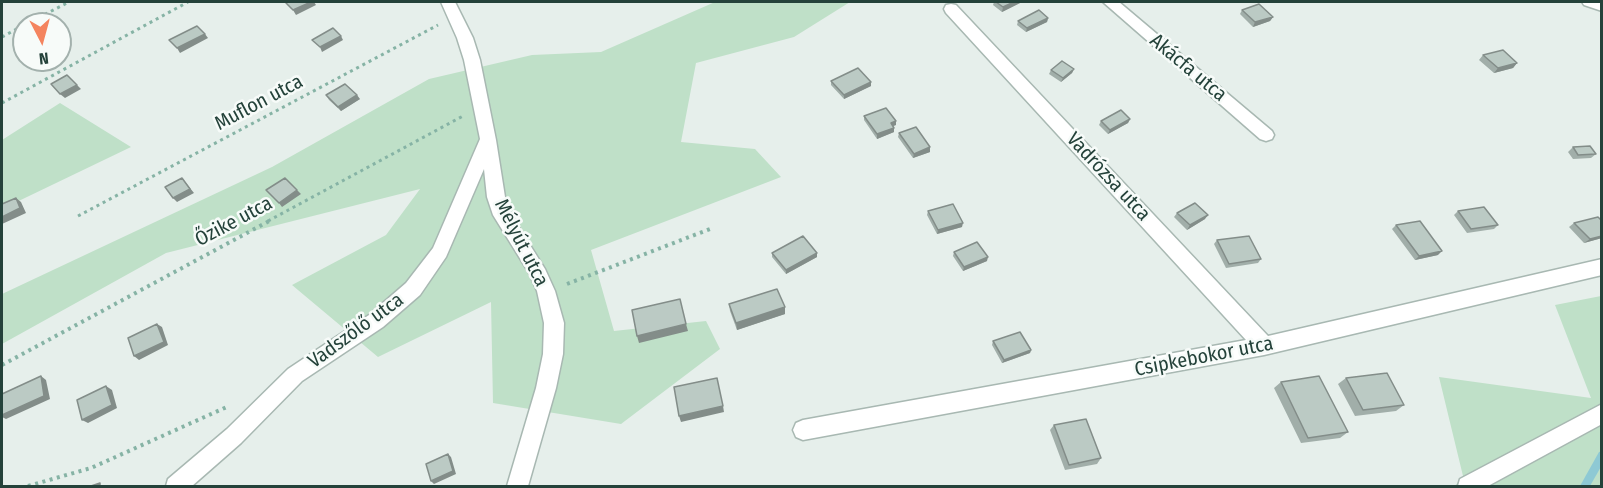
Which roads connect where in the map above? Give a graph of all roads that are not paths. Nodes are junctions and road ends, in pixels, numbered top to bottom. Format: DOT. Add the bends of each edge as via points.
graph roads {
  1 [pos="1110,2"];
  2 [pos="1589,2"];
  3 [pos="1602,6"];
  4 [pos="451,9"];
  5 [pos="951,9"];
  6 [pos="1266,135"];
  7 [pos="488,140"];
  8 [pos="1602,267"];
  9 [pos="1264,346"];
  10 [pos="1602,412"];
  11 [pos="803,430"];
  12 [pos="176,486"];
  13 [pos="518,486"];
  14 [pos="1468,486"];
  1 -- 6 [label="street, Akácfa utca"];
  2 -- 3 [label="street"];
  4 -- 7 [label="street, Mélyút utca" via="472,60"];
  5 -- 9 [label="street, Vadrózsa utca"];
  7 -- 12 [label="street, Vadszőlő utca" via="440,252 413,289 376,321 295,375"];
  7 -- 13 [label="street, Mélyút utca" via="502,215 536,269 554,323 553,354"];
  8 -- 9 [label="street, Csipkebokor utca"];
  9 -- 11 [label="street, Csipkebokor utca"];
  10 -- 14 [label="street"];
}
